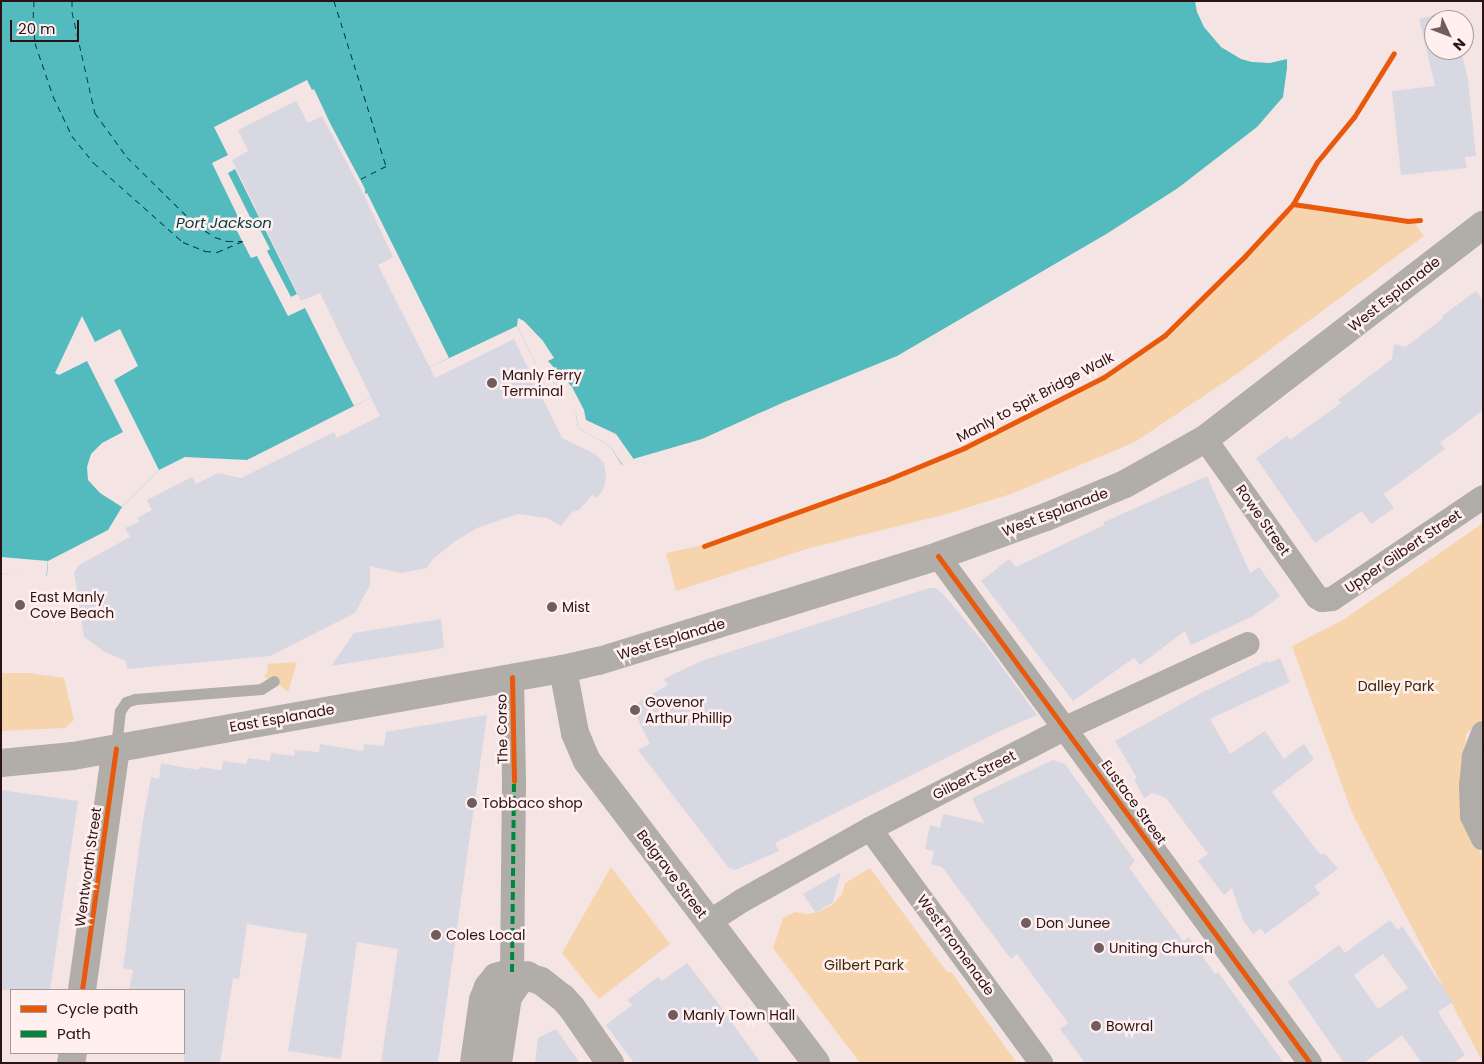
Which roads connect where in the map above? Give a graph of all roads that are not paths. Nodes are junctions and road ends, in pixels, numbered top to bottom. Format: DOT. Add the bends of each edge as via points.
graph roads {
  1 [pos="1483,226"];
  2 [pos="1206,439"];
  3 [pos="1483,497"];
  4 [pos="938,556"];
  5 [pos="1322,600"];
  6 [pos="1248,644"];
  7 [pos="563,669"];
  8 [pos="512,676"];
  9 [pos="274,681"];
  10 [pos="1066,728"];
  11 [pos="1483,733"];
  12 [pos="116,748"];
  13 [pos="1,762"];
  14 [pos="870,829"];
  15 [pos="1483,839"];
  16 [pos="709,922"];
  17 [pos="520,973"];
  18 [pos="82,989"];
  19 [pos="474,1063"];
  20 [pos="498,1063"];
  21 [pos="610,1063"];
  22 [pos="816,1063"];
  23 [pos="1041,1063"];
  24 [pos="1310,1063"];
  1 -- 2 [label="main road, West Esplanade"];
  2 -- 4 [label="main road, West Esplanade" via="1125,484"];
  2 -- 5 [label="street, Rowe Street" via="1316,597"];
  3 -- 5 [label="street, Upper Gilbert Street" via="1332,599"];
  4 -- 7 [label="main road, West Esplanade" via="613,657"];
  4 -- 10 [label="street, Eustace Street"];
  6 -- 10 [label="street, Gilbert Street"];
  7 -- 8 [label="main road, East Esplanade"];
  7 -- 16 [label="main road, Belgrave Street" via="576,732 587,761"];
  8 -- 12 [label="main road, East Esplanade"];
  8 -- 17 [label="street, The Corso"];
  9 -- 12 [label="lane" via="261,689 126,702 120,710"];
  10 -- 14 [label="street, Gilbert Street"];
  10 -- 24 [label="street, Eustace Street"];
  11 -- 15 [label="street" via="1474,757 1472,786 1472,816"];
  12 -- 13 [label="main road, East Esplanade" via="64,757"];
  12 -- 18 [label="main road, Wentworth Street"];
  14 -- 16 [label="street, Gilbert Street"];
  14 -- 23 [label="street, West Promenade"];
  16 -- 22 [label="main road, Belgrave Street"];
  17 -- 19 [label="main road" via="496,976 488,987 483,1000"];
  17 -- 20 [label="main road" via="520,980 508,997"];
  17 -- 21 [label="main road" via="541,981 572,1008"];
}
